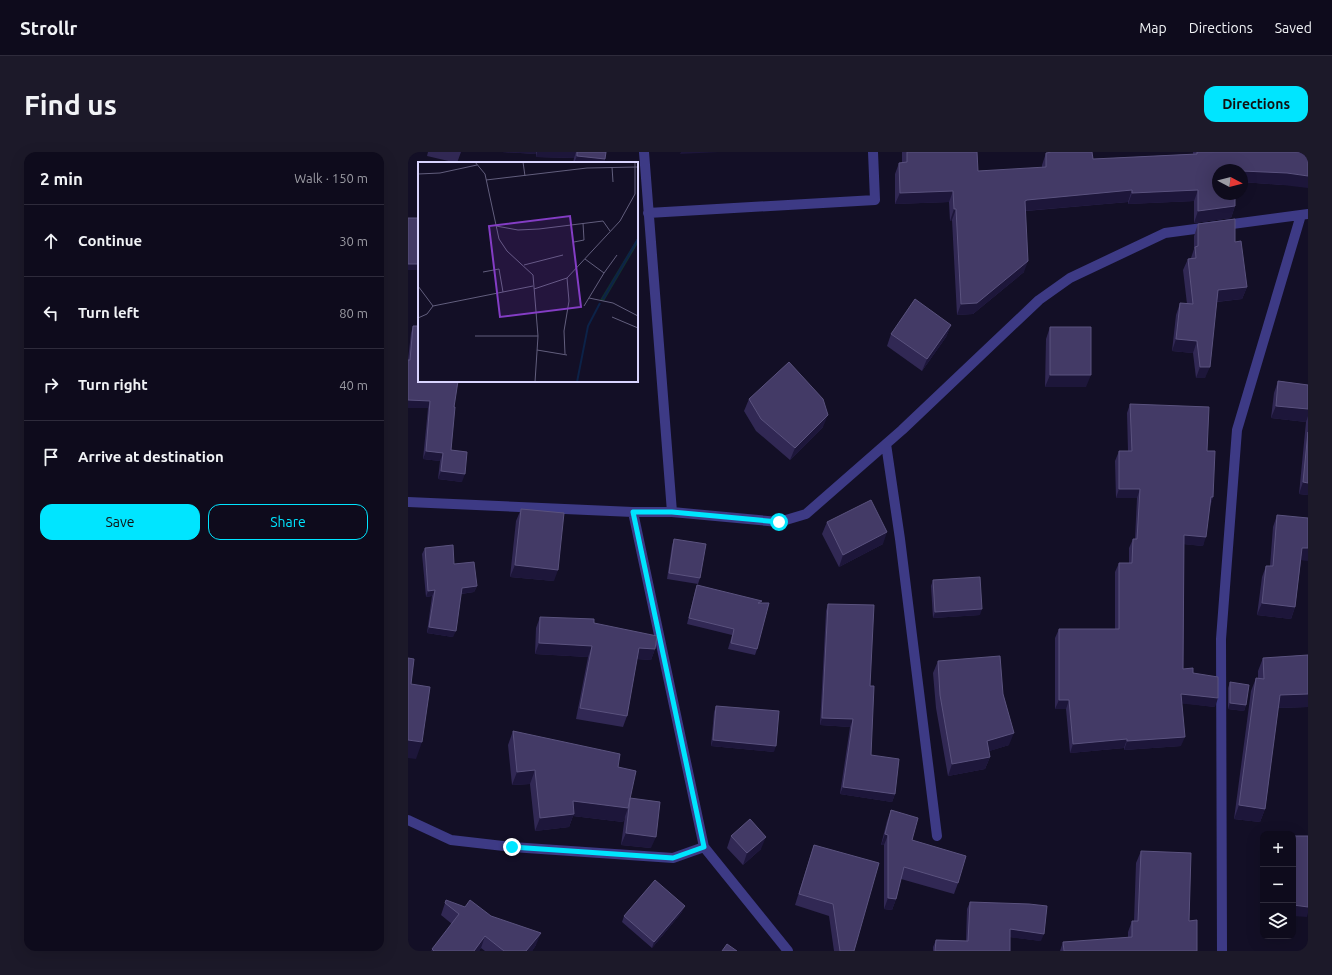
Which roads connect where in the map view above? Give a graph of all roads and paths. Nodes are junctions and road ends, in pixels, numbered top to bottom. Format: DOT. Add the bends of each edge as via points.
graph roads {
  1 [pos="644,152"];
  2 [pos="873,152"];
  3 [pos="648,213"];
  4 [pos="1304,215"];
  5 [pos="886,444"];
  6 [pos="408,502"];
  7 [pos="633,512"];
  8 [pos="672,512"];
  9 [pos="408,820"];
  10 [pos="937,836"];
  11 [pos="704,847"];
  12 [pos="788,951"];
  13 [pos="1222,951"];
  1 -- 3 [label="street"];
  2 -- 3 [label="street" via="875,200"];
  3 -- 8 [label="street"];
  4 -- 5 [label="street" via="1165,233 1070,278 1039,300"];
  4 -- 13 [label="street" via="1238,430 1220,639"];
  5 -- 8 [label="street" via="806,514 779,522"];
  5 -- 10 [label="street"];
  6 -- 7 [label="street"];
  7 -- 8 [label="street"];
  7 -- 11 [label="street"];
  9 -- 11 [label="street" via="451,840 512,847 673,858"];
  11 -- 12 [label="street"];
}
